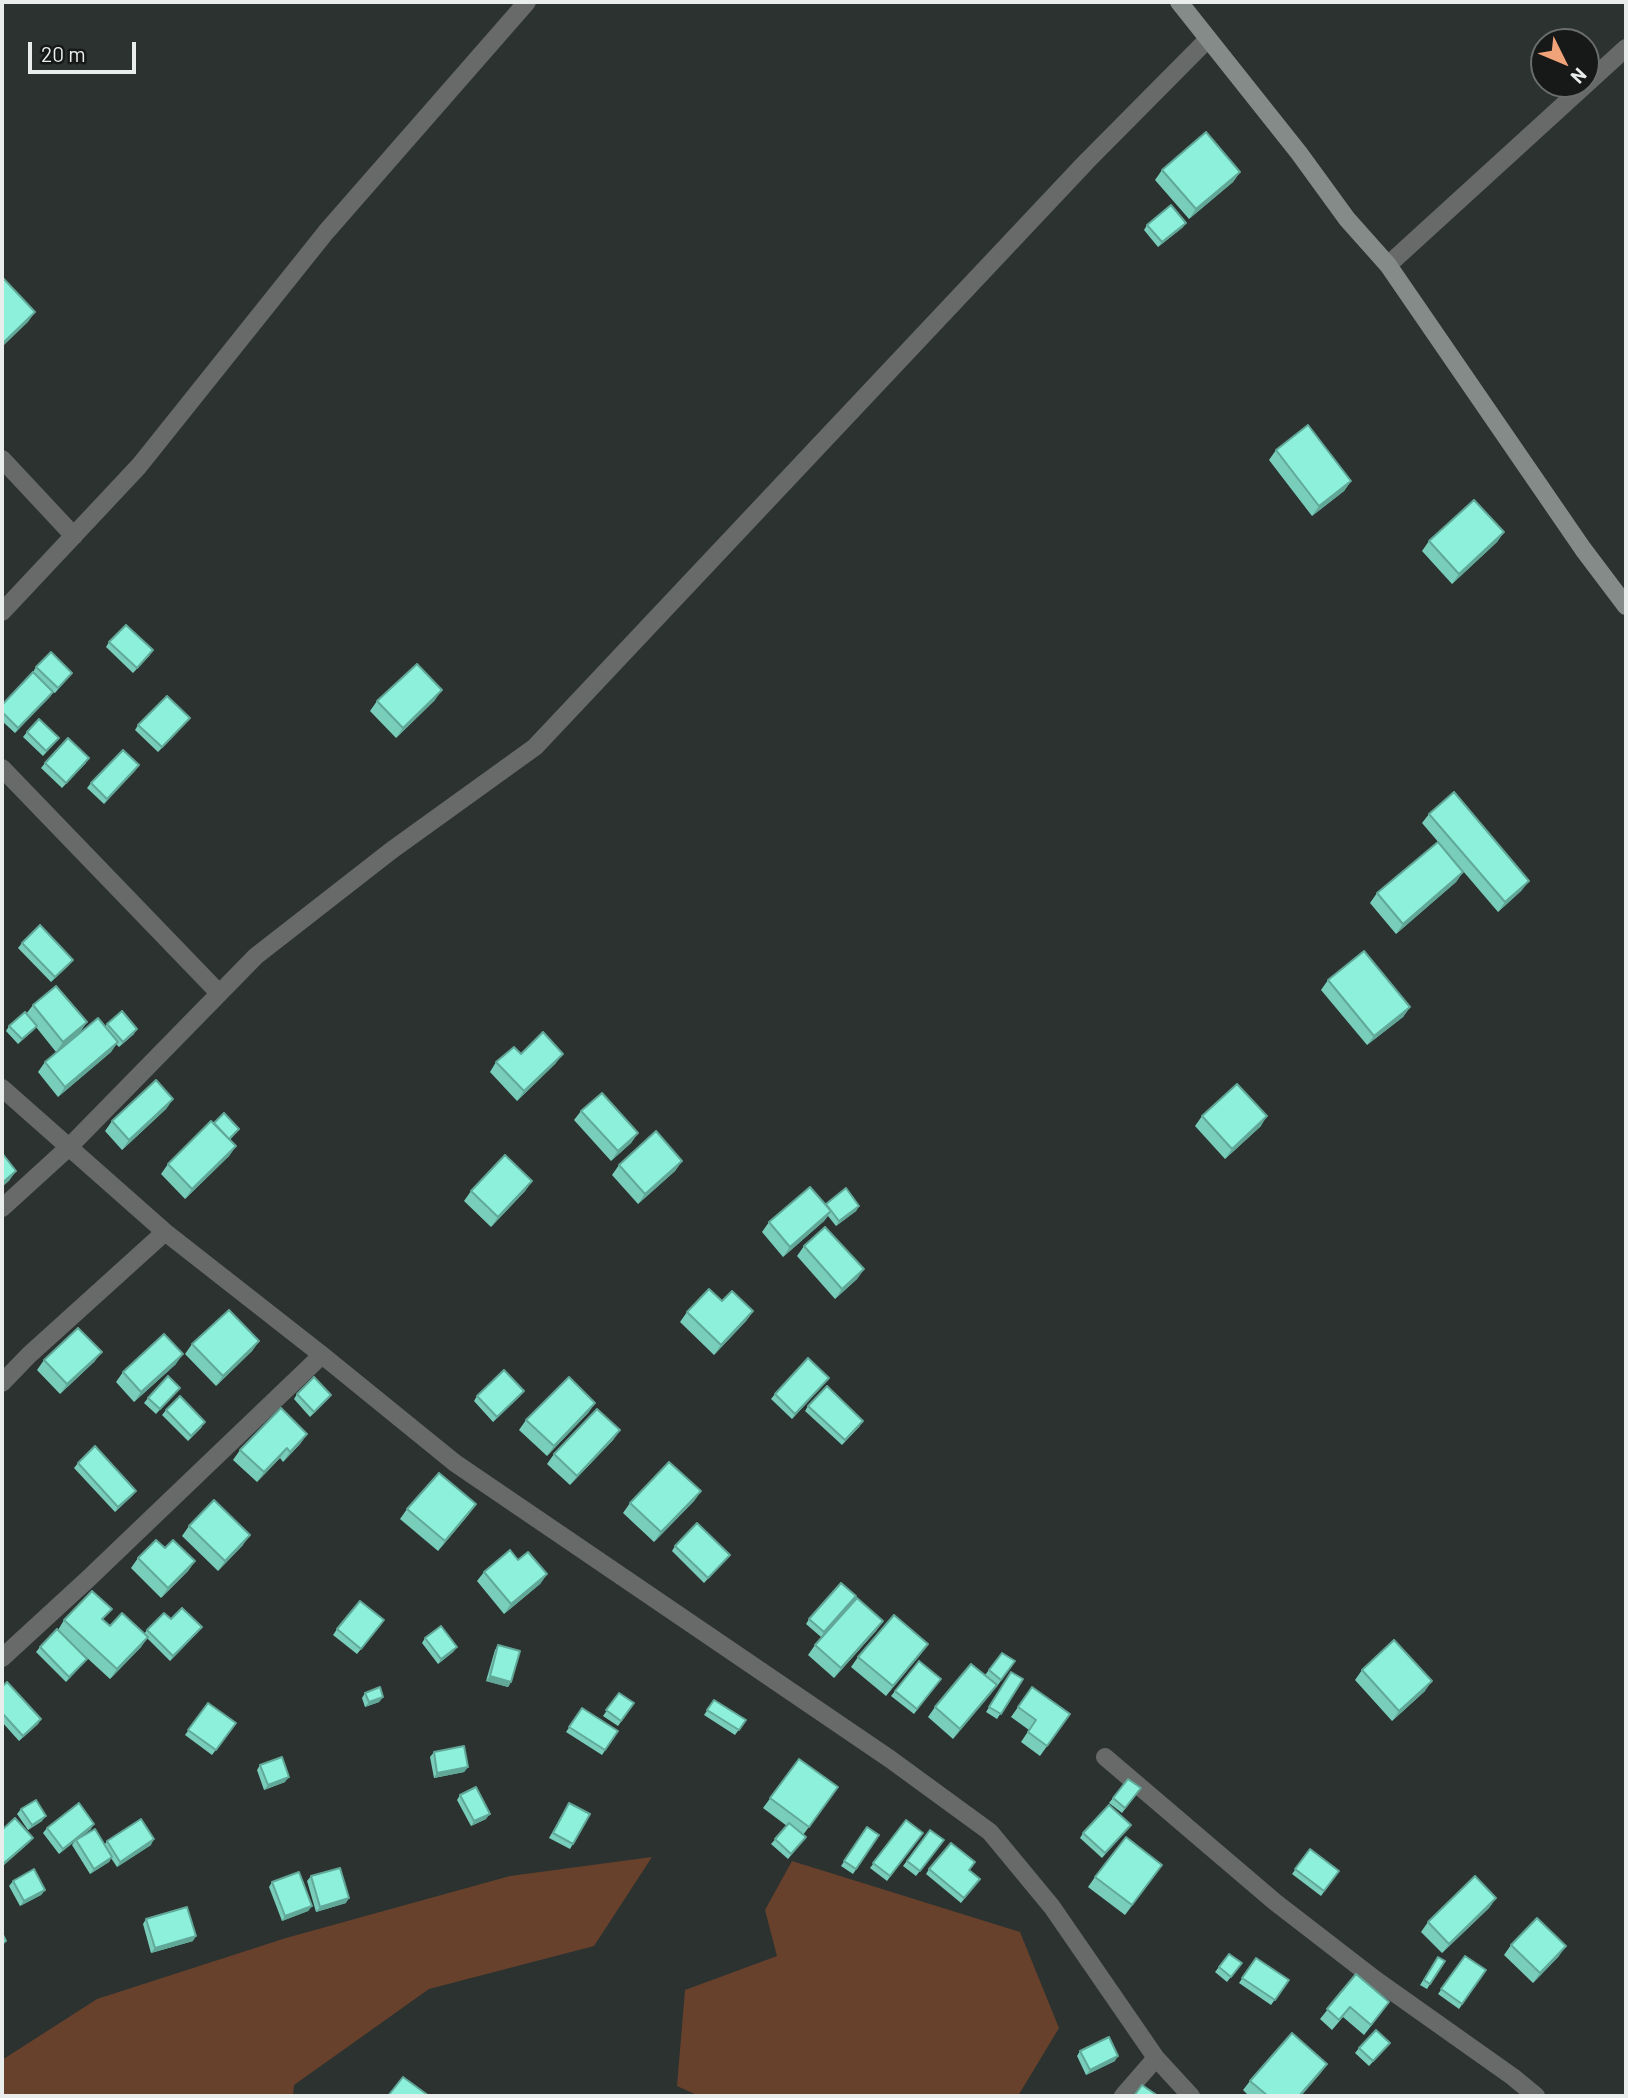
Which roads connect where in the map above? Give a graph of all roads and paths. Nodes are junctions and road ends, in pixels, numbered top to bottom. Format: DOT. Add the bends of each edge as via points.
graph roads {
  1 [pos="527,2"];
  2 [pos="1179,2"];
  3 [pos="1208,39"];
  4 [pos="1626,48"];
  5 [pos="1388,265"];
  6 [pos="2,459"];
  7 [pos="74,536"];
  8 [pos="1626,606"];
  9 [pos="2,612"];
  10 [pos="2,768"];
  11 [pos="219,993"];
  12 [pos="2,1088"];
  13 [pos="69,1147"];
  14 [pos="2,1208"];
  15 [pos="165,1232"];
  16 [pos="322,1355"];
  17 [pos="2,1383"];
  18 [pos="2,1658"];
  19 [pos="1105,1757"];
  20 [pos="1156,2058"];
  21 [pos="1123,2096"];
  22 [pos="1191,2096"];
  23 [pos="1536,2096"];
  1 -- 7 [label="street" via="326,232 139,466"];
  2 -- 3 [label="main road"];
  3 -- 5 [label="main road"];
  3 -- 11 [label="street" via="1087,161 536,747 371,867 257,956"];
  4 -- 5 [label="street"];
  5 -- 8 [label="main road"];
  6 -- 7 [label="street"];
  7 -- 9 [label="street"];
  10 -- 11 [label="street"];
  11 -- 13 [label="street"];
  12 -- 13 [label="street"];
  13 -- 14 [label="street"];
  13 -- 15 [label="street"];
  15 -- 16 [label="street"];
  15 -- 17 [label="street"];
  16 -- 18 [label="street"];
  16 -- 20 [label="street" via="455,1463 868,1743 990,1832 1052,1907"];
  19 -- 23 [label="street" via="1275,1902"];
  20 -- 21 [label="street"];
  20 -- 22 [label="street"];
}
